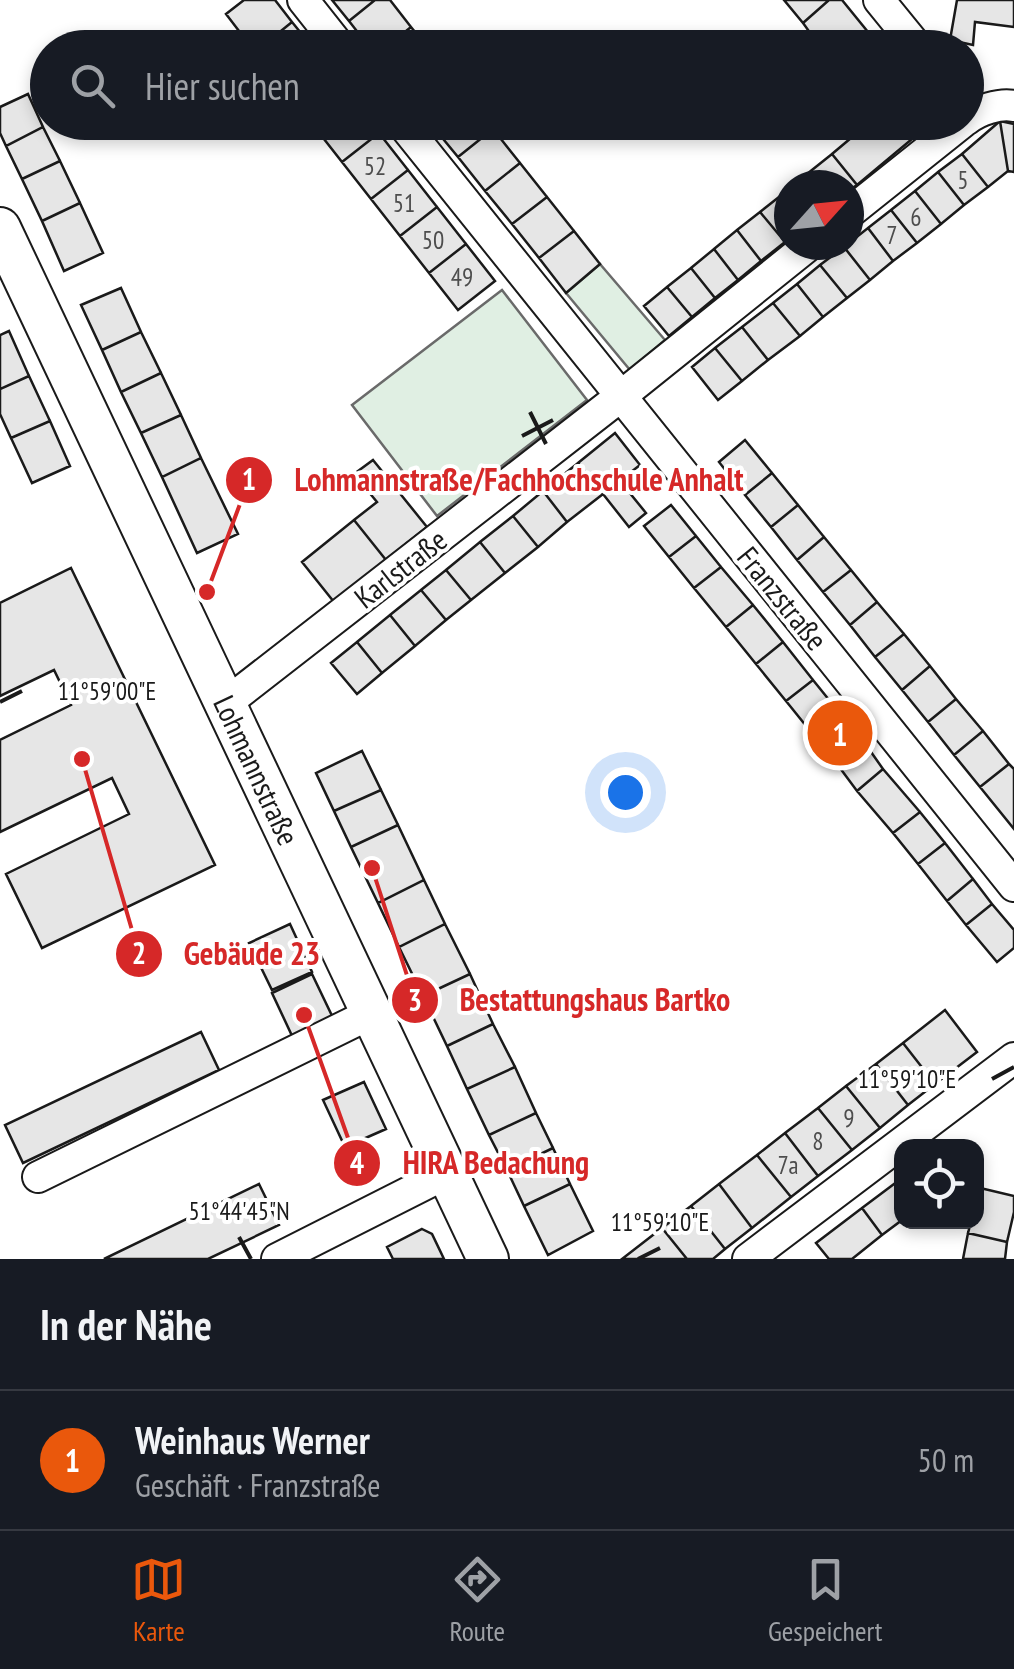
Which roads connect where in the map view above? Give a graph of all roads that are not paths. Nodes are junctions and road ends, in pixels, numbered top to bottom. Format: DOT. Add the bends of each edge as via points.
graph roads {
  1 [pos="302,0"];
  2 [pos="878,0"];
  3 [pos="326,30"];
  4 [pos="903,30"];
  5 [pos="1014,106"];
  6 [pos="984,111"];
  7 [pos="415,140"];
  8 [pos="938,140"];
  9 [pos="864,202"];
  10 [pos="0,228"];
  11 [pos="791,260"];
  12 [pos="621,396"];
  13 [pos="226,704"];
  14 [pos="1014,886"];
  15 [pos="372,1013"];
  16 [pos="1014,1058"];
  17 [pos="447,1173"];
  18 [pos="38,1177"];
  19 [pos="278,1259"];
  20 [pos="488,1259"];
  21 [pos="748,1259"];
  1 -- 3 [label="street"];
  2 -- 4 [label="street"];
  5 -- 6 [label="street"];
  7 -- 12 [label="street, Franzstraße"];
  8 -- 9 [label="street"];
  10 -- 13 [label="main road, Lohmannstraße"];
  11 -- 12 [label="street, Karlstraße"];
  12 -- 13 [label="street, Karlstraße"];
  12 -- 14 [label="street, Franzstraße"];
  13 -- 15 [label="main road, Lohmannstraße"];
  15 -- 17 [label="main road, Lohmannstraße"];
  15 -- 18 [label="street"];
  16 -- 21 [label="street"];
  17 -- 19 [label="street"];
  17 -- 20 [label="main road, Lohmannstraße"];
}
